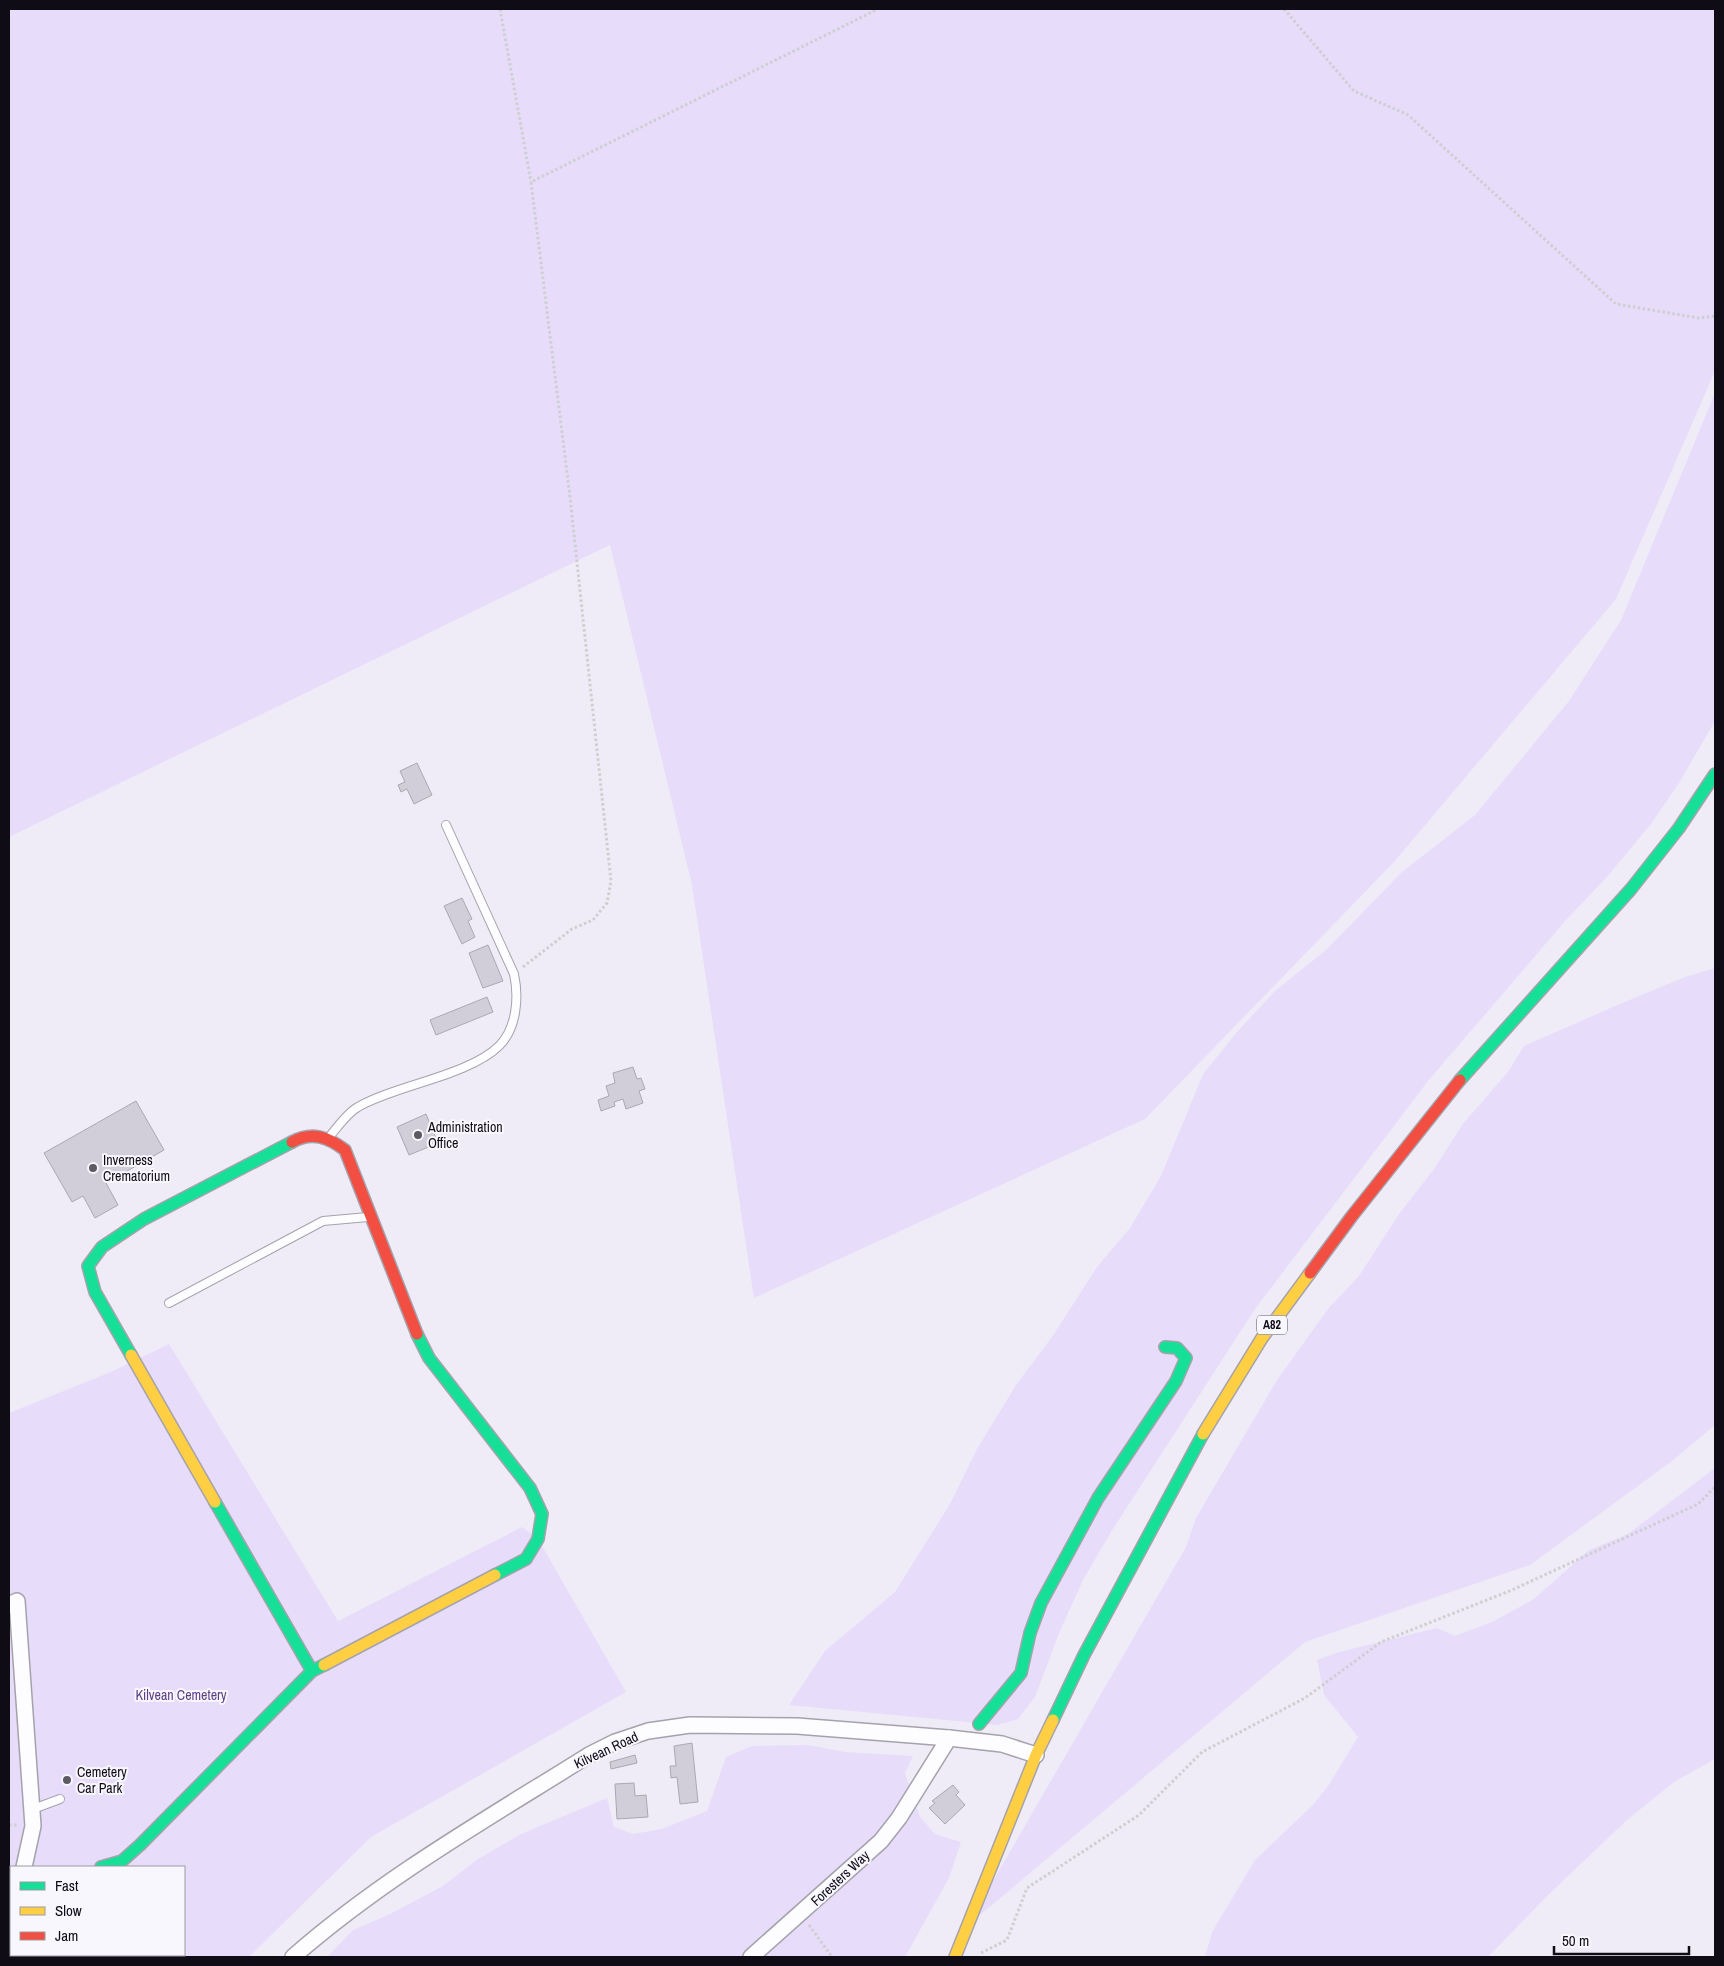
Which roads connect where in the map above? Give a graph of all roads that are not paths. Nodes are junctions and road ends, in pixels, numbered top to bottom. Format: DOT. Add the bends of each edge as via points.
graph roads {
  1 [pos="1715,774"];
  2 [pos="446,825"];
  3 [pos="329,1138"];
  4 [pos="371,1217"];
  5 [pos="168,1303"];
  6 [pos="1165,1347"];
  7 [pos="9,1605"];
  8 [pos="312,1672"];
  9 [pos="980,1724"];
  10 [pos="949,1738"];
  11 [pos="1036,1755"];
  12 [pos="60,1799"];
  13 [pos="32,1808"];
  14 [pos="24,1866"];
  15 [pos="104,1866"];
  16 [pos="292,1957"];
  17 [pos="751,1957"];
  18 [pos="954,1957"];
  1 -- 11 [label="main road, A82" via="1632,889 1473,1064 1352,1216 1262,1338 1195,1450 1084,1655"];
  2 -- 3 [label="lane" via="514,974 518,990 511,1024 499,1046 478,1060 356,1107"];
  3 -- 4 [label="main road" via="345,1150"];
  3 -- 8 [label="main road" via="312,1134 299,1138 144,1220 102,1247 88,1266 95,1292"];
  4 -- 5 [label="lane" via="323,1221"];
  4 -- 8 [label="main road" via="429,1358 530,1488 542,1514 538,1539 526,1559"];
  6 -- 9 [label="main road" via="1177,1348 1186,1358 1176,1380 1122,1459 1049,1588 1030,1633 1021,1673"];
  7 -- 13 [label="street" via="17,1601"];
  8 -- 15 [label="main road" via="140,1845 122,1861"];
  10 -- 11 [label="street, Kilvean Road" via="1002,1744"];
  10 -- 16 [label="street, Kilvean Road" via="797,1726 690,1725 648,1730 589,1756 427,1856 365,1898"];
  10 -- 17 [label="street, Foresters Way" via="881,1841"];
  11 -- 18 [label="main road, A82"];
  12 -- 13 [label="lane"];
  13 -- 14 [label="street" via="33,1826"];
}
